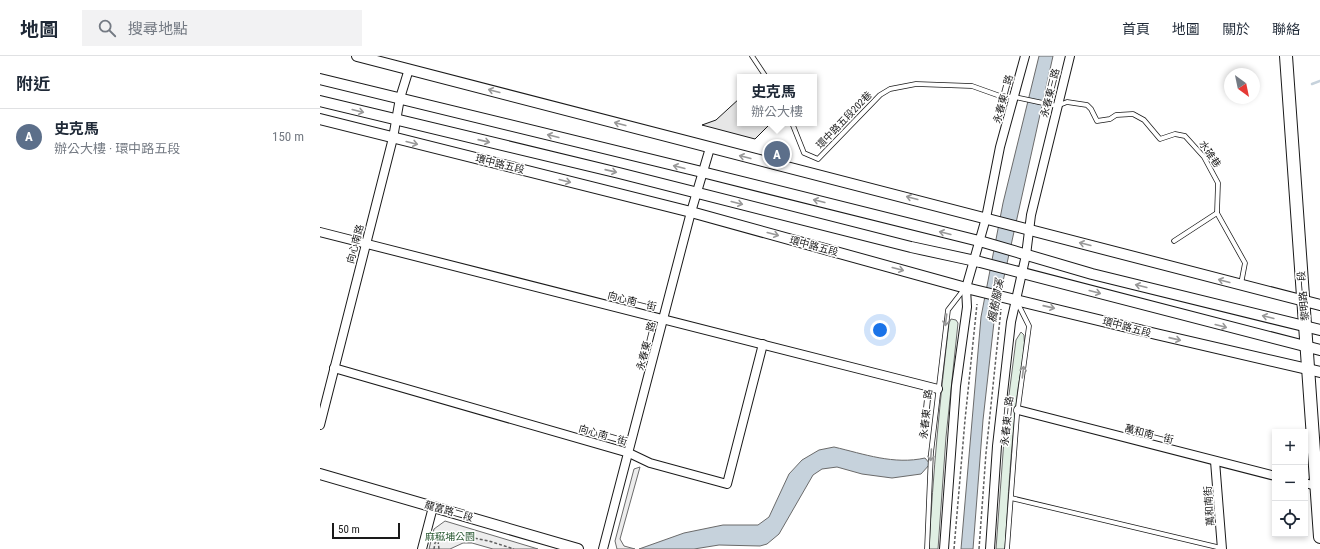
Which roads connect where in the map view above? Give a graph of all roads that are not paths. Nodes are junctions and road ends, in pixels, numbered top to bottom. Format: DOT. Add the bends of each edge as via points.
graph roads {
  1 [pos="357,56"];
  2 [pos="752,56"];
  3 [pos="1025,56"];
  4 [pos="1070,56"];
  5 [pos="1286,56"];
  6 [pos="409,69"];
  7 [pos="764,74"];
  8 [pos="320,79"];
  9 [pos="1015,97"];
  10 [pos="400,98"];
  11 [pos="320,101"];
  12 [pos="1057,106"];
  13 [pos="320,119"];
  14 [pos="396,120"];
  15 [pos="793,126"];
  16 [pos="393,138"];
  17 [pos="710,148"];
  18 [pos="702,172"];
  19 [pos="696,193"];
  20 [pos="691,212"];
  21 [pos="1217,213"];
  22 [pos="988,219"];
  23 [pos="1028,230"];
  24 [pos="320,232"];
  25 [pos="1174,241"];
  26 [pos="981,242"];
  27 [pos="366,243"];
  28 [pos="1023,255"];
  29 [pos="976,261"];
  30 [pos="1019,272"];
  31 [pos="1241,285"];
  32 [pos="968,288"];
  33 [pos="1014,299"];
  34 [pos="1303,300"];
  35 [pos="1320,305"];
  36 [pos="663,319"];
  37 [pos="1306,326"];
  38 [pos="1320,330"];
  39 [pos="763,344"];
  40 [pos="1307,347"];
  41 [pos="1320,350"];
  42 [pos="334,368"];
  43 [pos="1314,370"];
  44 [pos="938,389"];
  45 [pos="1018,410"];
  46 [pos="320,425"];
  47 [pos="629,453"];
  48 [pos="1215,461"];
  49 [pos="320,474"];
  50 [pos="1272,475"];
  51 [pos="1310,485"];
  52 [pos="1011,498"];
  53 [pos="433,507"];
  54 [pos="1320,537"];
  55 [pos="1221,548"];
  56 [pos="422,549"];
  57 [pos="578,549"];
  58 [pos="603,549"];
  59 [pos="927,549"];
  60 [pos="944,549"];
  61 [pos="990,549"];
  62 [pos="1007,549"];
  1 -- 6 [label="street"];
  2 -- 7 [label="lane"];
  3 -- 9 [label="street, 永春東二路"];
  4 -- 12 [label="street, 永春東三路"];
  5 -- 34 [label="main road, 黎明路一段"];
  6 -- 10 [label="street, 向心南路"];
  17 -- 6 [label="street, one-way"];
  8 -- 10 [label="street"];
  9 -- 12 [label="lane"];
  9 -- 15 [label="lane, 環中路五段202巷" via="1000,96 972,86 903,86 880,95 818,158 804,153"];
  9 -- 22 [label="street, 永春東二路" via="1000,147"];
  10 -- 14 [label="street, 向心南路"];
  18 -- 10 [label="street, one-way"];
  11 -- 14 [label="street, 環中路五段, one-way"];
  12 -- 21 [label="lane, 水碓巷" via="1067,102 1087,105 1097,121 1110,119 1116,115 1133,114 1144,120 1160,139 1175,134 1185,136 1204,157 1218,183"];
  12 -- 23 [label="street, 永春東三路"];
  13 -- 16 [label="street, 環中路五段"];
  14 -- 16 [label="street, 向心南路"];
  14 -- 19 [label="street, 環中路五段, one-way"];
  16 -- 20 [label="street, 環中路五段, one-way"];
  16 -- 27 [label="street, 向心南路"];
  17 -- 18 [label="street, 永春東一路"];
  22 -- 17 [label="street, one-way"];
  18 -- 19 [label="street, 永春東一路"];
  26 -- 18 [label="street, one-way"];
  19 -- 20 [label="street, 永春東一路"];
  19 -- 29 [label="street, 環中路五段, one-way"];
  20 -- 32 [label="street, 環中路五段, one-way"];
  20 -- 36 [label="street, 永春東一路"];
  21 -- 25 [label="lane"];
  21 -- 31 [label="lane" via="1245,263"];
  22 -- 23 [label="street"];
  22 -- 26 [label="street, 永春東二路"];
  23 -- 28 [label="street, 永春東三路"];
  31 -- 23 [label="street, one-way"];
  24 -- 27 [label="street, 向心南一街"];
  26 -- 28 [label="street"];
  26 -- 29 [label="street, 永春東二路"];
  27 -- 36 [label="street, 向心南一街"];
  27 -- 42 [label="street, 向心南路"];
  28 -- 30 [label="street, 永春東三路"];
  37 -- 28 [label="street, one-way"];
  29 -- 30 [label="street, 環中路五段"];
  29 -- 32 [label="street, 永春東二路"];
  30 -- 33 [label="street, 永春東三路"];
  30 -- 40 [label="street, 環中路五段, one-way"];
  31 -- 34 [label="street"];
  32 -- 33 [label="street, 環中路五段"];
  32 -- 44 [label="lane, 永春東二路, one-way" via="948,310"];
  32 -- 60 [label="street, 永春東二路" via="956,386"];
  33 -- 43 [label="street, 環中路五段, one-way"];
  45 -- 33 [label="lane, 永春東三路, one-way" via="1029,326"];
  33 -- 61 [label="street, 永春東三路" via="1001,398"];
  34 -- 35 [label="street"];
  34 -- 37 [label="main road, 黎明路一段"];
  36 -- 39 [label="street, 向心南一街"];
  36 -- 47 [label="street, 永春東一路"];
  37 -- 38 [label="street"];
  37 -- 40 [label="main road, 黎明路一段"];
  39 -- 44 [label="street, 向心南一街"];
  39 -- 47 [label="street, 向心南二街" via="727,484 650,463"];
  40 -- 41 [label="street, 環中路五段"];
  40 -- 43 [label="main road, 黎明路一段"];
  42 -- 46 [label="street, 向心南路"];
  42 -- 47 [label="street, 向心南二街"];
  43 -- 51 [label="main road, 黎明路一段"];
  44 -- 59 [label="lane, 永春東二路, one-way" via="931,453"];
  45 -- 48 [label="street, 萬和南一街"];
  45 -- 52 [label="lane, 永春東三路"];
  47 -- 58 [label="street, 永春東一路"];
  48 -- 50 [label="street, 萬和南一街"];
  48 -- 55 [label="street, 萬和南街"];
  49 -- 53 [label="street, 龍富路二段"];
  51 -- 54 [label="main road, 黎明路一段"];
  52 -- 55 [label="lane"];
  52 -- 62 [label="lane, 永春東三路"];
  53 -- 56 [label="street"];
  53 -- 57 [label="street, 龍富路二段"];
}
